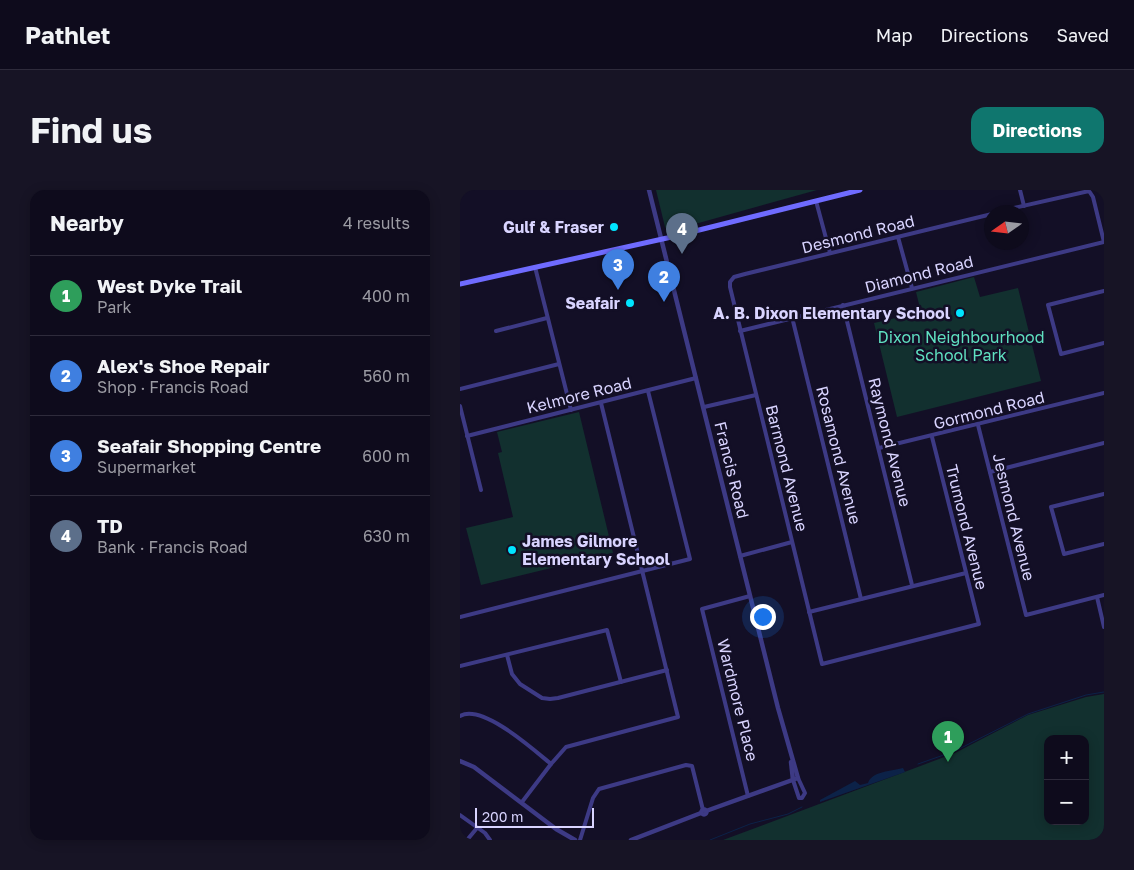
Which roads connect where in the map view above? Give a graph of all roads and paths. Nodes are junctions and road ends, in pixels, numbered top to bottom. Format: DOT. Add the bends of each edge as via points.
graph roads {
  1 [pos="649,190"];
  2 [pos="860,190"];
  3 [pos="1020,190"];
  4 [pos="816,201"];
  5 [pos="1024,205"];
  6 [pos="1028,205"];
  7 [pos="984,216"];
  8 [pos="898,237"];
  9 [pos="662,239"];
  10 [pos="1104,242"];
  11 [pos="830,253"];
  12 [pos="535,267"];
  13 [pos="732,279"];
  14 [pos="460,284"];
  15 [pos="912,288"];
  16 [pos="1104,291"];
  17 [pos="843,305"];
  18 [pos="547,318"];
  19 [pos="792,318"];
  20 [pos="740,330"];
  21 [pos="496,331"];
  22 [pos="1104,343"];
  23 [pos="559,364"];
  24 [pos="696,378"];
  25 [pos="460,389"];
  26 [pos="648,391"];
  27 [pos="1104,393"];
  28 [pos="756,395"];
  29 [pos="601,403"];
  30 [pos="460,406"];
  31 [pos="704,407"];
  32 [pos="571,410"];
  33 [pos="978,425"];
  34 [pos="468,436"];
  35 [pos="932,437"];
  36 [pos="1104,443"];
  37 [pos="879,448"];
  38 [pos="990,472"];
  39 [pos="481,490"];
  40 [pos="1104,494"];
  41 [pos="792,542"];
  42 [pos="1104,544"];
  43 [pos="740,556"];
  44 [pos="642,571"];
  45 [pos="966,573"];
  46 [pos="912,585"];
  47 [pos="1104,595"];
  48 [pos="750,596"];
  49 [pos="1096,597"];
  50 [pos="861,598"];
  51 [pos="809,612"];
  52 [pos="460,617"];
  53 [pos="1104,627"];
  54 [pos="507,655"];
  55 [pos="822,664"];
  56 [pos="460,666"];
  57 [pos="667,670"];
  58 [pos="621,682"];
  59 [pos="460,716"];
  60 [pos="460,761"];
  61 [pos="550,764"];
  62 [pos="748,796"];
  63 [pos="522,802"];
  64 [pos="703,811"];
  65 [pos="460,815"];
  66 [pos="477,828"];
  67 [pos="467,840"];
  68 [pos="490,840"];
  69 [pos="576,840"];
  70 [pos="580,840"];
  71 [pos="631,840"];
  1 -- 9 [label="street, Francis Road"];
  2 -- 4 [label="main road"];
  3 -- 5 [label="street"];
  4 -- 9 [label="main road"];
  4 -- 11 [label="street"];
  6 -- 10 [label="street" via="1089,191"];
  7 -- 8 [label="street, Desmond Road"];
  8 -- 11 [label="street, Desmond Road"];
  8 -- 15 [label="street"];
  9 -- 12 [label="main road"];
  9 -- 24 [label="street, Francis Road"];
  10 -- 15 [label="street, Diamond Road"];
  11 -- 13 [label="street, Desmond Road"];
  12 -- 14 [label="main road"];
  12 -- 18 [label="street"];
  13 -- 20 [label="street, Barmond Avenue" via="730,287"];
  15 -- 17 [label="street, Diamond Road"];
  16 -- 22 [label="street" via="1048,305 1061,354"];
  17 -- 19 [label="street, Diamond Road"];
  17 -- 37 [label="street, Raymond Avenue"];
  18 -- 21 [label="street"];
  18 -- 23 [label="street"];
  19 -- 20 [label="street, Diamond Road"];
  19 -- 50 [label="street, Rosamond Avenue"];
  20 -- 28 [label="street, Barmond Avenue"];
  23 -- 25 [label="street"];
  23 -- 32 [label="street"];
  24 -- 26 [label="street, Kelmore Road"];
  24 -- 31 [label="street, Francis Road"];
  26 -- 29 [label="street, Kelmore Road"];
  26 -- 44 [label="street" via="690,559"];
  27 -- 33 [label="street, Gormond Road"];
  28 -- 31 [label="street"];
  28 -- 41 [label="street, Barmond Avenue"];
  29 -- 32 [label="street, Kelmore Road"];
  29 -- 44 [label="street"];
  30 -- 34 [label="street"];
  31 -- 43 [label="street, Francis Road"];
  32 -- 34 [label="street, Kelmore Road"];
  33 -- 35 [label="street, Gormond Road"];
  33 -- 38 [label="street, Jesmond Avenue"];
  34 -- 39 [label="street"];
  35 -- 37 [label="street, Gormond Road"];
  35 -- 45 [label="street, Trumond Avenue"];
  36 -- 38 [label="street"];
  37 -- 46 [label="street, Raymond Avenue"];
  38 -- 49 [label="street, Jesmond Avenue" via="1026,615"];
  40 -- 42 [label="street" via="1051,507 1064,554"];
  41 -- 43 [label="street"];
  41 -- 51 [label="street, Barmond Avenue"];
  43 -- 48 [label="street, Francis Road"];
  44 -- 52 [label="street"];
  44 -- 57 [label="street"];
  45 -- 46 [label="street"];
  45 -- 55 [label="street, Trumond Avenue" via="979,624"];
  46 -- 50 [label="street"];
  47 -- 49 [label="street"];
  48 -- 62 [label="street, Francis Road" via="796,779"];
  48 -- 62 [label="street, Wardmore Place" via="702,609"];
  49 -- 53 [label="street"];
  50 -- 51 [label="street"];
  51 -- 55 [label="street, Barmond Avenue"];
  54 -- 56 [label="street"];
  54 -- 58 [label="street" via="516,680 546,699"];
  54 -- 58 [label="street" via="607,630"];
  57 -- 58 [label="street"];
  57 -- 61 [label="street" via="678,716 570,745"];
  59 -- 61 [label="street" via="471,713 491,721"];
  60 -- 63 [label="street" via="474,767"];
  61 -- 63 [label="street"];
  62 -- 64 [label="street"];
  63 -- 69 [label="street"];
  64 -- 70 [label="street" via="692,766 686,765 599,790 593,798"];
  64 -- 71 [label="street"];
  65 -- 66 [label="street"];
  66 -- 67 [label="street"];
  66 -- 68 [label="street"];
}
